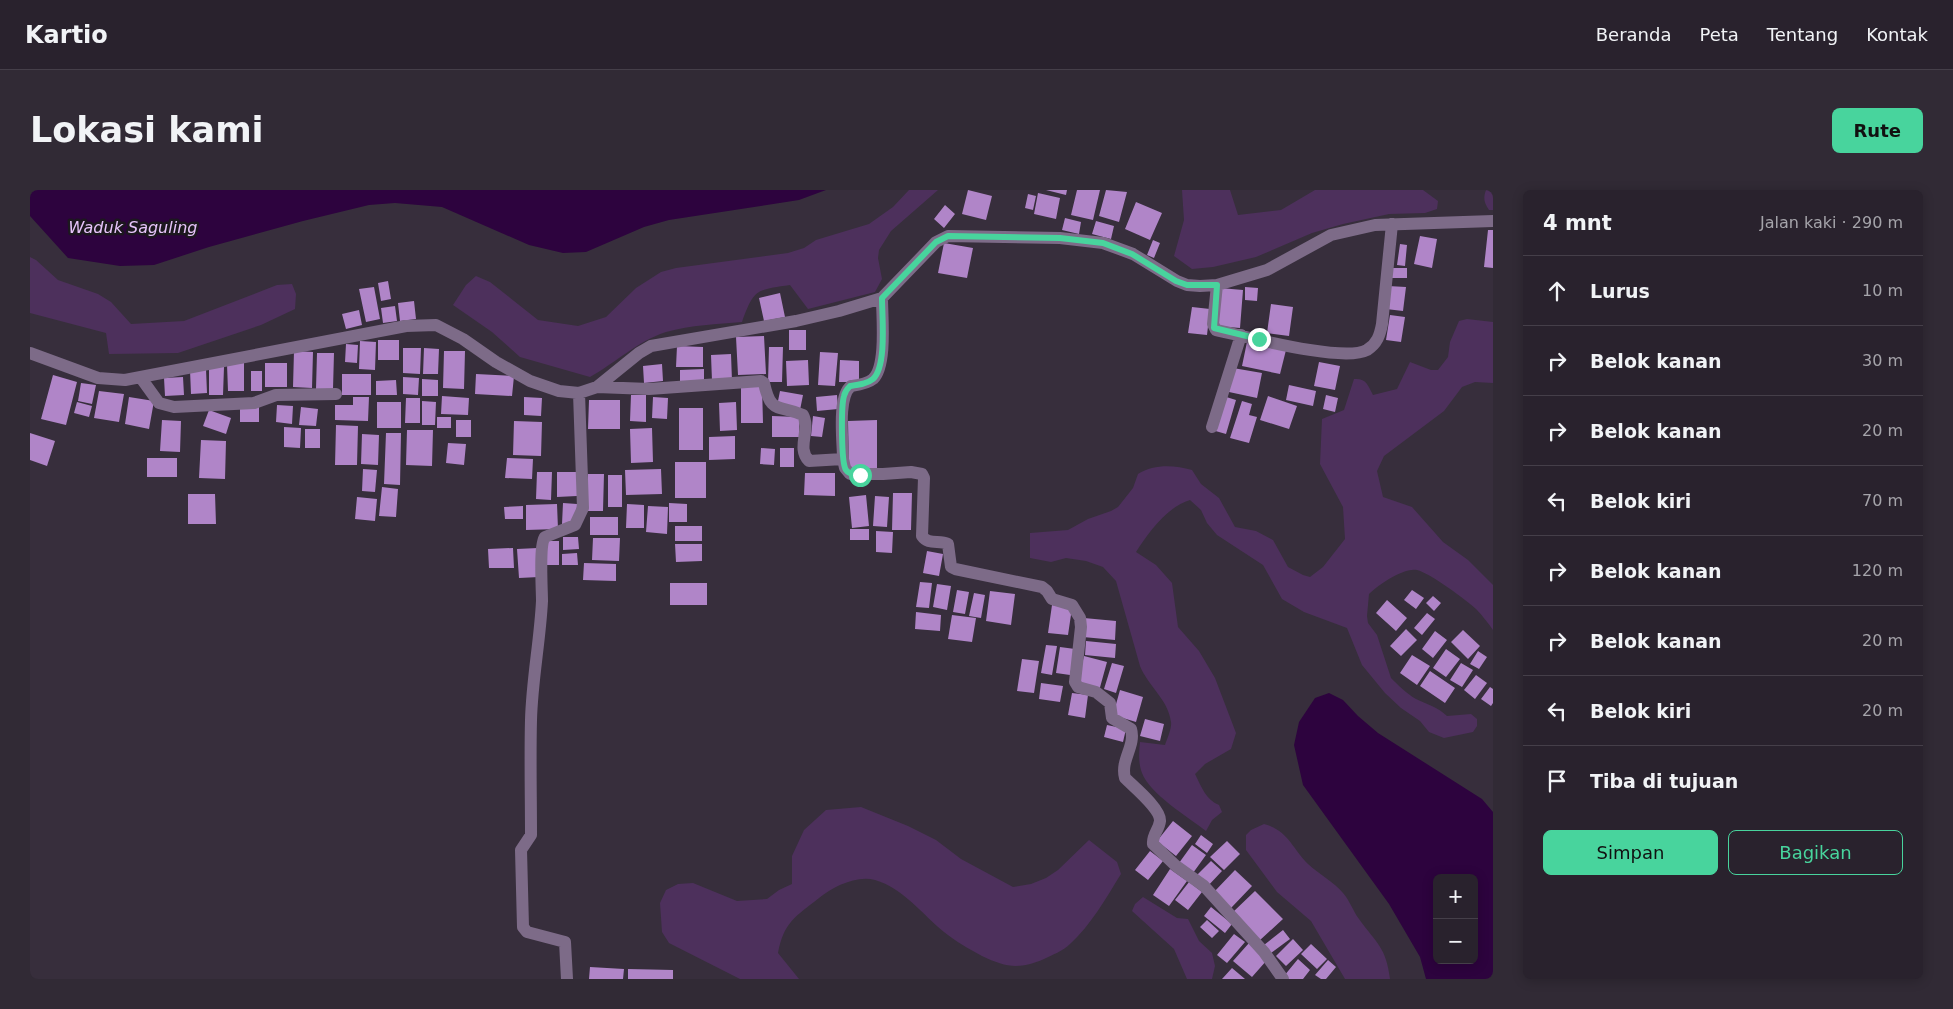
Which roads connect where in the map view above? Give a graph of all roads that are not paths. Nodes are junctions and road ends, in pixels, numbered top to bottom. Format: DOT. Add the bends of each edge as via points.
graph roads {
  1 [pos="1493,221"];
  2 [pos="1392,224"];
  3 [pos="1217,285"];
  4 [pos="882,298"];
  5 [pos="1241,335"];
  6 [pos="30,353"];
  7 [pos="141,378"];
  8 [pos="597,387"];
  9 [pos="579,393"];
  10 [pos="336,394"];
  11 [pos="1212,427"];
  12 [pos="843,459"];
  13 [pos="566,979"];
  14 [pos="1283,979"];
  1 -- 2 [label="street"];
  2 -- 3 [label="street" via="1331,236 1267,270"];
  2 -- 5 [label="street" via="1381,330 1375,343 1366,350 1356,353 1316,351"];
  3 -- 4 [label="street" via="1187,285 1176,281 1132,254 1103,243 1060,238 948,236 936,242"];
  3 -- 5 [label="street" via="1214,328"];
  4 -- 8 [label="street" via="796,321 651,346"];
  4 -- 12 [label="street" via="878,370 873,379 850,386 844,395"];
  5 -- 11 [label="street"];
  6 -- 7 [label="street" via="98,378"];
  7 -- 9 [label="street" via="406,326 436,325 530,381 559,391"];
  7 -- 10 [label="street" via="159,403 174,408 254,403 276,395"];
  8 -- 9 [label="street"];
  8 -- 12 [label="street" via="649,389 761,381 775,407 803,415 806,421 804,456 809,461"];
  9 -- 13 [label="street" via="583,508 575,525 545,537 542,544 541,612 531,720 531,835 521,850 523,926 527,932 565,942"];
  12 -- 14 [label="street" via="850,474 922,474 922,536 928,542 948,544 951,566 955,569 1042,587 1052,599 1072,605 1081,627 1075,682 1110,703 1112,718 1132,729 1124,773 1160,818 1153,844 1204,886 1264,952"];
}
